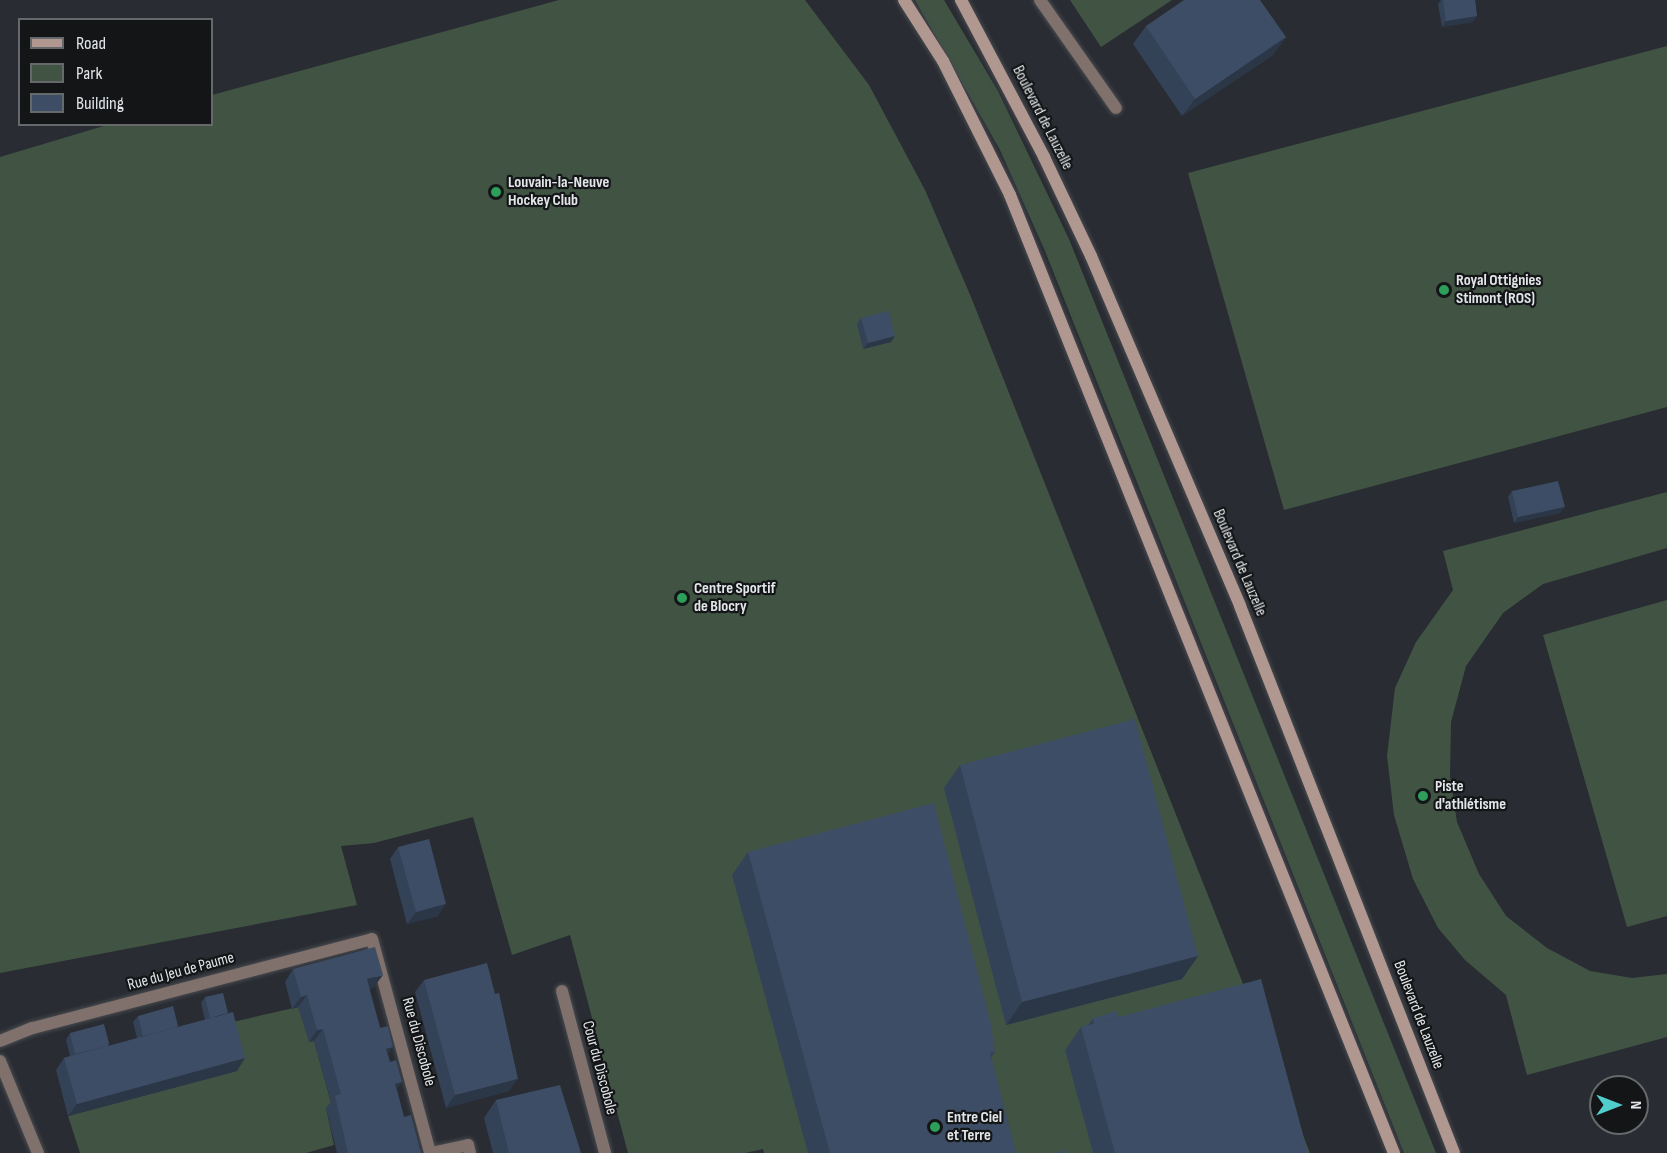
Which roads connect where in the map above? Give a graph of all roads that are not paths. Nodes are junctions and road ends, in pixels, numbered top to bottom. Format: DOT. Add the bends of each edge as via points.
graph roads {
  1 [pos="904,0"];
  2 [pos="961,0"];
  3 [pos="1040,0"];
  4 [pos="1116,108"];
  5 [pos="372,939"];
  6 [pos="562,991"];
  7 [pos="0,1041"];
  8 [pos="0,1061"];
  9 [pos="38,1153"];
  10 [pos="430,1153"];
  11 [pos="470,1153"];
  12 [pos="604,1153"];
  13 [pos="1394,1153"];
  14 [pos="1454,1153"];
  1 -- 13 [label="main road" via="943,61 1010,195"];
  2 -- 14 [label="main road, Boulevard de Lauzelle" via="1091,256 1240,606"];
  3 -- 4 [label="street"];
  5 -- 7 [label="street, Rue du Jeu de Paume" via="33,1028"];
  5 -- 10 [label="street, Rue du Discobole"];
  6 -- 12 [label="street, Cour du Discobole"];
  8 -- 9 [label="street"];
  10 -- 11 [label="street, Rue du Discobole" via="468,1145"];
}
